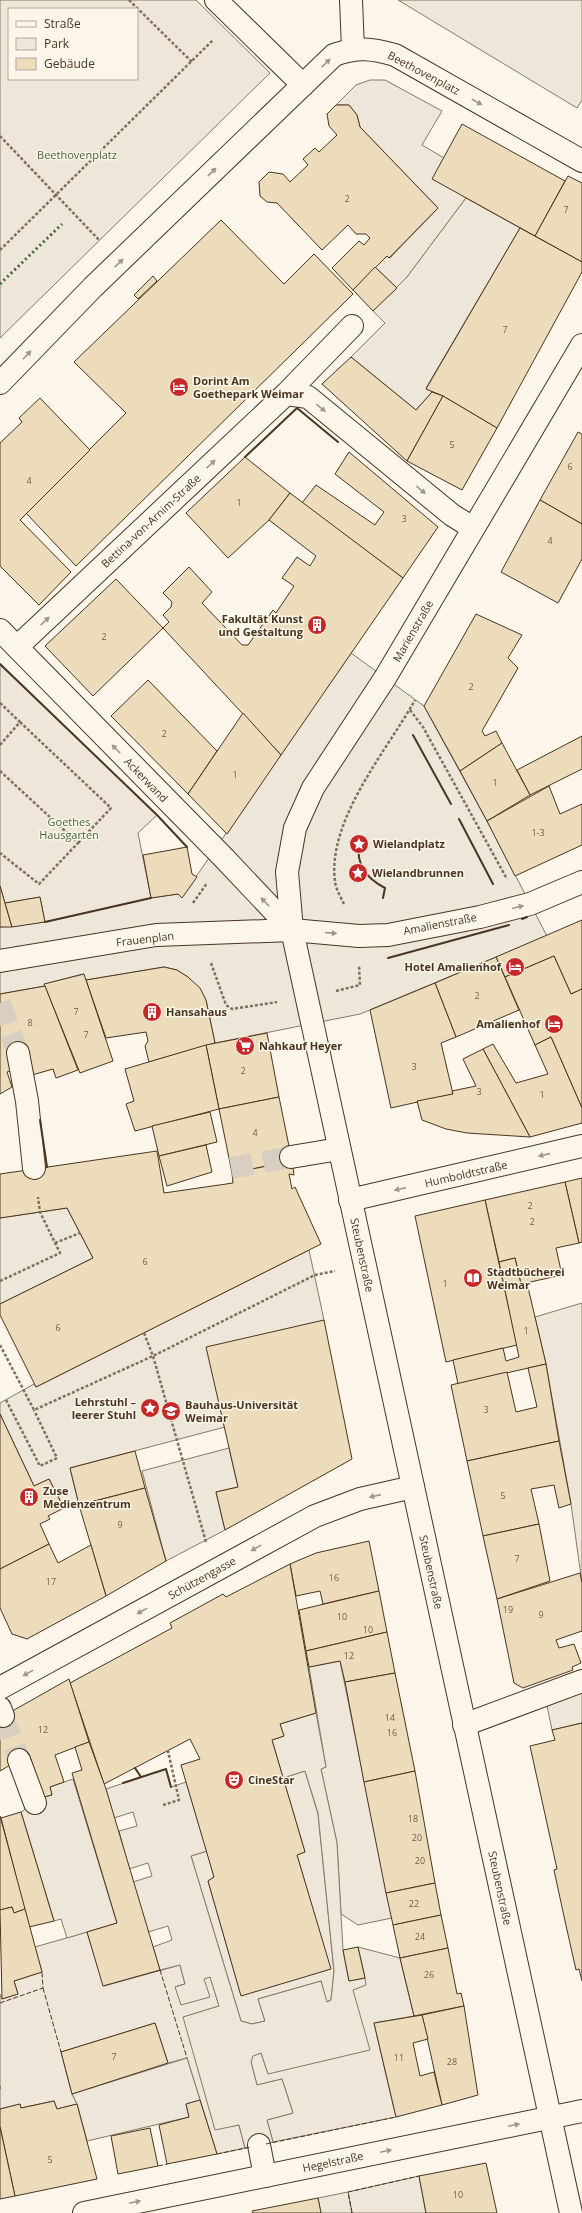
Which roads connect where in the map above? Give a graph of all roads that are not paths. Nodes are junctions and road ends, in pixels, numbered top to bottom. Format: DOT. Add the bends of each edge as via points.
graph roads {
  1 [pos="216,0"];
  2 [pos="351,0"];
  3 [pos="353,49"];
  4 [pos="303,84"];
  5 [pos="582,161"];
  6 [pos="352,326"];
  7 [pos="582,345"];
  8 [pos="582,358"];
  9 [pos="560,382"];
  10 [pos="0,383"];
  11 [pos="286,394"];
  12 [pos="473,528"];
  13 [pos="0,630"];
  14 [pos="17,647"];
  15 [pos="582,882"];
  16 [pos="292,930"];
  17 [pos="0,961"];
  18 [pos="18,1053"];
  19 [pos="582,1146"];
  20 [pos="339,1149"];
  21 [pos="291,1157"];
  22 [pos="34,1168"];
  23 [pos="350,1200"];
  24 [pos="413,1487"];
  25 [pos="582,1681"];
  26 [pos="2,1682"];
  27 [pos="464,1725"];
  28 [pos="19,1760"];
  29 [pos="34,1803"];
  30 [pos="582,2111"];
  31 [pos="550,2118"];
  32 [pos="259,2145"];
  33 [pos="265,2176"];
  34 [pos="84,2213"];
  35 [pos="571,2213"];
  1 -- 4 [label="street"];
  2 -- 3 [label="street"];
  4 -- 3 [label="street, Beethovenplatz, one-way" via="334,55"];
  3 -- 5 [label="street, Beethovenplatz, one-way" via="373,49 395,55"];
  10 -- 4 [label="street, Beethovenplatz, one-way" via="93,287"];
  6 -- 11 [label="street, Bettina-von-Arnim-Straße"];
  7 -- 9 [label="street, Marienstraße"];
  8 -- 9 [label="street"];
  9 -- 12 [label="street, Marienstraße"];
  11 -- 12 [label="street, one-way" via="308,397 452,515"];
  14 -- 11 [label="street, Bettina-von-Arnim-Straße, one-way"];
  12 -- 16 [label="street, Marienstraße" via="385,678 314,788 295,828 287,872"];
  13 -- 14 [label="street, Ackerwand"];
  16 -- 14 [label="street, Ackerwand, one-way"];
  16 -- 15 [label="street, Amalienstraße, one-way" via="359,936 388,935 530,904"];
  16 -- 17 [label="street, Frauenplan" via="156,935"];
  16 -- 20 [label="street, Steubenstraße"];
  18 -- 22 [label="street" via="27,1101"];
  19 -- 23 [label="street, Humboldtstraße, one-way"];
  20 -- 21 [label="street"];
  20 -- 23 [label="street, Steubenstraße"];
  23 -- 24 [label="street, Steubenstraße"];
  24 -- 26 [label="street, Schützengasse, one-way" via="360,1499 315,1516"];
  24 -- 27 [label="street, Steubenstraße"];
  25 -- 27 [label="street"];
  27 -- 31 [label="street, Steubenstraße"];
  28 -- 29 [label="street"];
  30 -- 31 [label="street, Hegelstraße"];
  33 -- 31 [label="street, Hegelstraße, one-way"];
  31 -- 35 [label="street, Steubenstraße"];
  32 -- 33 [label="street"];
  34 -- 33 [label="street, Hegelstraße, one-way"];
}
